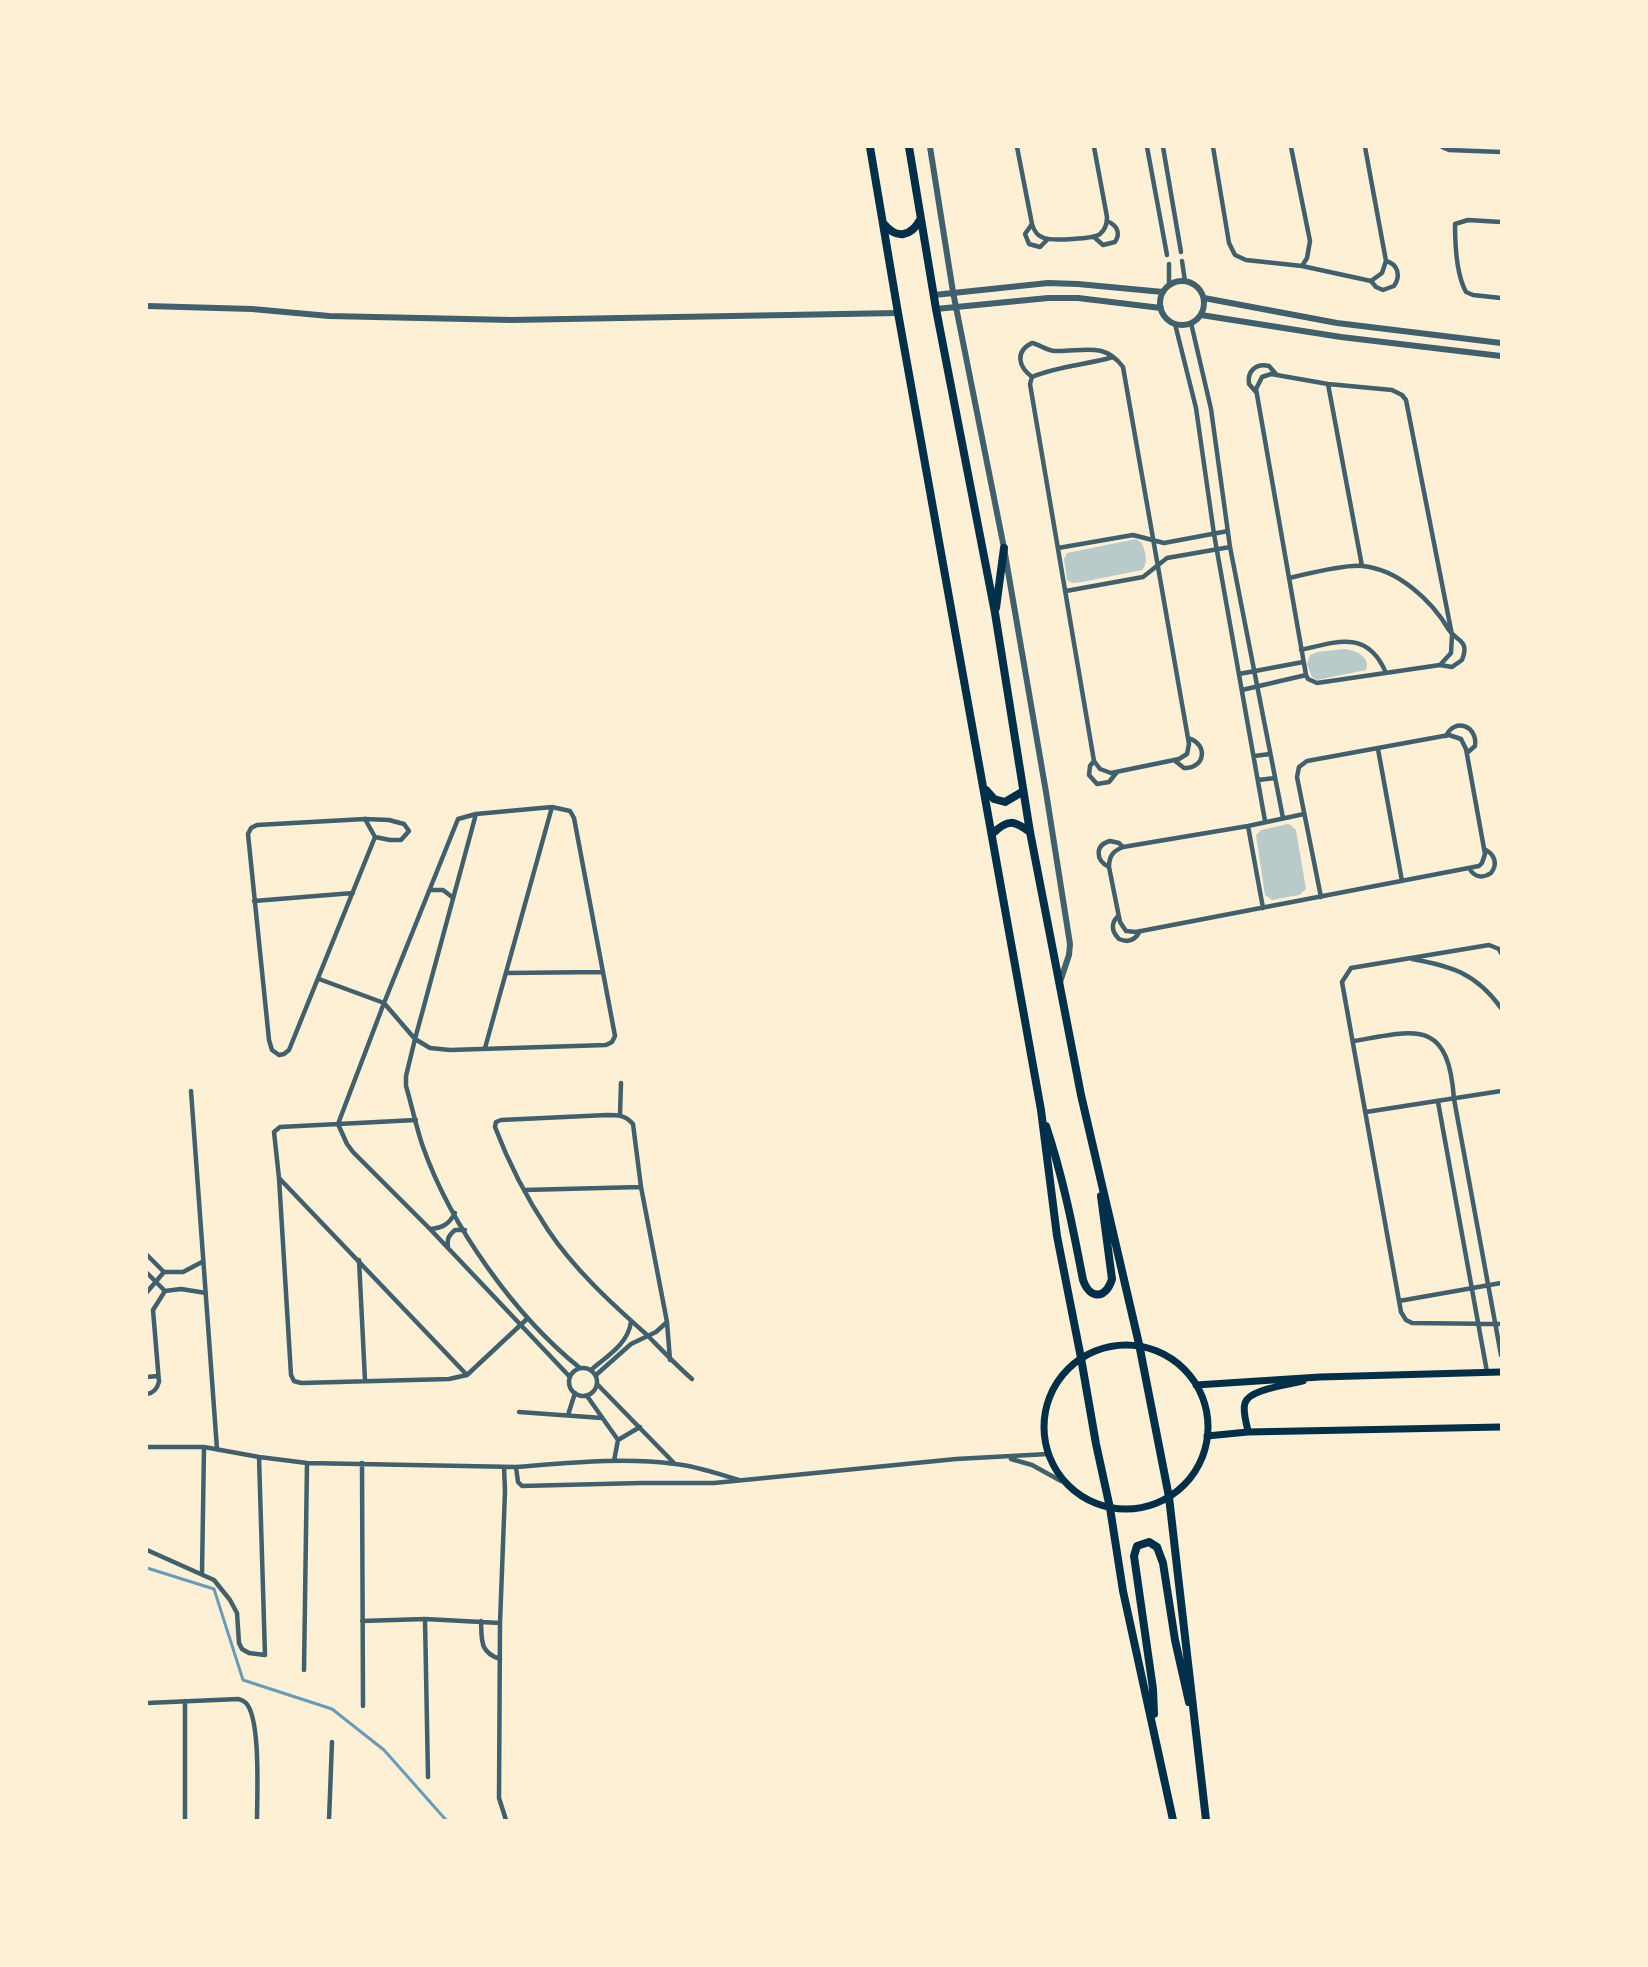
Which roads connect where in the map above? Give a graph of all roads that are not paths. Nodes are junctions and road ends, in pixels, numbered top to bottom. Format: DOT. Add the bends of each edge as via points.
graph roads {
  1 [pos="870,147"];
  2 [pos="909,147"];
  3 [pos="930,147"];
  4 [pos="1017,147"];
  5 [pos="1094,147"];
  6 [pos="1147,147"];
  7 [pos="1163,147"];
  8 [pos="1213,147"];
  9 [pos="1291,147"];
  10 [pos="1365,147"];
  11 [pos="1442,147"];
  12 [pos="1501,152"];
  13 [pos="920,220"];
  14 [pos="1107,221"];
  15 [pos="1501,222"];
  16 [pos="883,223"];
  17 [pos="1032,224"];
  18 [pos="1094,237"];
  19 [pos="1048,239"];
  20 [pos="1181,252"];
  21 [pos="1167,255"];
  22 [pos="1182,261"];
  23 [pos="1386,261"];
  24 [pos="1168,264"];
  25 [pos="1302,266"];
  26 [pos="1371,280"];
  27 [pos="1185,281"];
  28 [pos="1169,286"];
  29 [pos="953,292"];
  30 [pos="1163,292"];
  31 [pos="934,295"];
  32 [pos="1204,298"];
  33 [pos="1501,298"];
  34 [pos="147,306"];
  35 [pos="956,308"];
  36 [pos="1161,308"];
  37 [pos="936,309"];
  38 [pos="898,313"];
  39 [pos="1201,315"];
  40 [pos="1191,323"];
  41 [pos="1175,324"];
  42 [pos="1501,343"];
  43 [pos="1501,356"];
  44 [pos="1113,357"];
  45 [pos="1276,374"];
  46 [pos="1032,377"];
  47 [pos="1329,384"];
  48 [pos="1256,392"];
  49 [pos="1228,531"];
  50 [pos="1214,534"];
  51 [pos="1154,539"];
  52 [pos="1230,547"];
  53 [pos="1004,548"];
  54 [pos="1058,548"];
  55 [pos="1216,550"];
  56 [pos="1157,566"];
  57 [pos="1362,566"];
  58 [pos="1289,578"];
  59 [pos="1066,591"];
  60 [pos="995,613"];
  61 [pos="1452,634"];
  62 [pos="1301,650"];
  63 [pos="1304,662"];
  64 [pos="1440,665"];
  65 [pos="1254,671"];
  66 [pos="1386,673"];
  67 [pos="1239,674"];
  68 [pos="1306,675"];
  69 [pos="1257,687"];
  70 [pos="1242,690"];
  71 [pos="1446,736"];
  72 [pos="1188,738"];
  73 [pos="1378,749"];
  74 [pos="1467,753"];
  75 [pos="1270,754"];
  76 [pos="1254,756"];
  77 [pos="1174,760"];
  78 [pos="1094,761"];
  79 [pos="1117,772"];
  80 [pos="1275,778"];
  81 [pos="1258,780"];
  82 [pos="985,789"];
  83 [pos="1022,792"];
  84 [pos="552,807"];
  85 [pos="476,814"];
  86 [pos="1304,814"];
  87 [pos="1283,818"];
  88 [pos="365,819"];
  89 [pos="1265,821"];
  90 [pos="1248,826"];
  91 [pos="1030,832"];
  92 [pos="992,834"];
  93 [pos="375,837"];
  94 [pos="1123,847"];
  95 [pos="1484,849"];
  96 [pos="1109,867"];
  97 [pos="1469,868"];
  98 [pos="1402,881"];
  99 [pos="430,890"];
  100 [pos="353,893"];
  101 [pos="452,897"];
  102 [pos="1321,897"];
  103 [pos="254,901"];
  104 [pos="1263,908"];
  105 [pos="1118,916"];
  106 [pos="1140,931"];
  107 [pos="1501,953"];
  108 [pos="1406,958"];
  109 [pos="603,972"];
  110 [pos="506,973"];
  111 [pos="319,979"];
  112 [pos="1059,983"];
  113 [pos="384,1003"];
  114 [pos="1501,1008"];
  115 [pos="415,1039"];
  116 [pos="1353,1041"];
  117 [pos="485,1048"];
  118 [pos="621,1083"];
  119 [pos="191,1091"];
  120 [pos="1501,1091"];
  121 [pos="1454,1099"];
  122 [pos="1438,1101"];
  123 [pos="1041,1110"];
  124 [pos="1366,1112"];
  125 [pos="620,1115"];
  126 [pos="416,1120"];
  127 [pos="338,1124"];
  128 [pos="1098,1167"];
  129 [pos="279,1178"];
  130 [pos="641,1187"];
  131 [pos="524,1190"];
  132 [pos="455,1213"];
  133 [pos="430,1229"];
  134 [pos="465,1230"];
  135 [pos="448,1248"];
  136 [pos="147,1255"];
  137 [pos="359,1260"];
  138 [pos="202,1262"];
  139 [pos="164,1272"];
  140 [pos="147,1273"];
  141 [pos="156,1282"];
  142 [pos="1501,1283"];
  143 [pos="1488,1285"];
  144 [pos="1472,1288"];
  145 [pos="165,1291"];
  146 [pos="147,1292"];
  147 [pos="206,1293"];
  148 [pos="1399,1301"];
  149 [pos="528,1318"];
  150 [pos="632,1322"];
  151 [pos="667,1322"];
  152 [pos="1479,1324"];
  153 [pos="1498,1324"];
  154 [pos="520,1325"];
  155 [pos="648,1336"];
  156 [pos="1139,1344"];
  157 [pos="1501,1355"];
  158 [pos="1082,1358"];
  159 [pos="670,1360"];
  160 [pos="580,1368"];
  161 [pos="591,1370"];
  162 [pos="1487,1372"];
  163 [pos="1501,1372"];
  164 [pos="467,1374"];
  165 [pos="596,1375"];
  166 [pos="158,1376"];
  167 [pos="147,1377"];
  168 [pos="570,1377"];
  169 [pos="1320,1377"];
  170 [pos="692,1379"];
  171 [pos="365,1380"];
  172 [pos="597,1384"];
  173 [pos="1196,1385"];
  174 [pos="575,1393"];
  175 [pos="147,1394"];
  176 [pos="587,1396"];
  177 [pos="519,1412"];
  178 [pos="568,1415"];
  179 [pos="602,1418"];
  180 [pos="639,1427"];
  181 [pos="1501,1427"];
  182 [pos="1248,1432"];
  183 [pos="1207,1436"];
  184 [pos="618,1440"];
  185 [pos="147,1447"];
  186 [pos="204,1447"];
  187 [pos="217,1449"];
  188 [pos="1048,1454"];
  189 [pos="259,1457"];
  190 [pos="1002,1458"];
  191 [pos="614,1461"];
  192 [pos="307,1463"];
  193 [pos="362,1463"];
  194 [pos="674,1463"];
  195 [pos="504,1467"];
  196 [pos="516,1467"];
  197 [pos="739,1480"];
  198 [pos="1061,1481"];
  199 [pos="1169,1497"];
  200 [pos="1110,1508"];
  201 [pos="147,1550"];
  202 [pos="202,1574"];
  203 [pos="425,1619"];
  204 [pos="362,1621"];
  205 [pos="481,1621"];
  206 [pos="500,1623"];
  207 [pos="500,1659"];
  208 [pos="304,1670"];
  209 [pos="185,1701"];
  210 [pos="147,1703"];
  211 [pos="363,1706"];
  212 [pos="1195,1721"];
  213 [pos="1153,1726"];
  214 [pos="332,1742"];
  215 [pos="428,1777"];
  216 [pos="185,1820"];
  217 [pos="257,1820"];
  218 [pos="329,1820"];
  219 [pos="506,1820"];
  220 [pos="1173,1820"];
  221 [pos="1206,1820"];
  1 -- 16 [label="main road"];
  2 -- 13 [label="main road"];
  3 -- 29 [label="street"];
  4 -- 17 [label="street"];
  5 -- 14 [label="street"];
  6 -- 21 [label="street"];
  7 -- 20 [label="street"];
  8 -- 25 [label="street" via="1231,250 1246,260"];
  9 -- 25 [label="street" via="1311,241"];
  10 -- 23 [label="street"];
  11 -- 12 [label="street"];
  13 -- 16 [label="main road" via="915,230 905,234 896,234"];
  13 -- 31 [label="main road"];
  14 -- 18 [label="street" via="1102,233"];
  14 -- 18 [label="street" via="1118,230 1114,242 1103,244"];
  15 -- 33 [label="street" via="1468,220 1455,224 1466,292"];
  16 -- 38 [label="main road"];
  17 -- 19 [label="street" via="1037,234"];
  17 -- 19 [label="street" via="1025,234 1029,244 1040,247"];
  18 -- 19 [label="street"];
  22 -- 27 [label="street"];
  23 -- 26 [label="street" via="1382,273"];
  23 -- 26 [label="street" via="1398,271 1394,286 1383,290"];
  24 -- 28 [label="street"];
  25 -- 26 [label="street"];
  27 -- 28 [label="street"];
  27 -- 32 [label="street" via="1197,287"];
  28 -- 30 [label="street"];
  29 -- 30 [label="street" via="1048,283"];
  29 -- 31 [label="street"];
  29 -- 35 [label="street"];
  30 -- 36 [label="street"];
  31 -- 37 [label="main road"];
  32 -- 39 [label="street"];
  32 -- 42 [label="street" via="1337,323"];
  34 -- 38 [label="street" via="511,320"];
  35 -- 36 [label="street" via="1048,298"];
  35 -- 37 [label="street"];
  35 -- 53 [label="street"];
  36 -- 41 [label="street"];
  37 -- 60 [label="main road"];
  38 -- 82 [label="main road"];
  39 -- 40 [label="street"];
  39 -- 43 [label="street"];
  40 -- 41 [label="street"];
  40 -- 49 [label="street" via="1211,409"];
  41 -- 50 [label="street" via="1196,408"];
  44 -- 46 [label="street"];
  44 -- 46 [label="street" via="1096,349 1056,351 1032,343 1022,351 1020,361"];
  44 -- 51 [label="street" via="1124,372"];
  45 -- 47 [label="street"];
  45 -- 48 [label="street" via="1262,377"];
  45 -- 48 [label="street" via="1269,366 1253,368 1249,384"];
  46 -- 54 [label="street" via="1030,384"];
  47 -- 57 [label="street"];
  47 -- 61 [label="street" via="1392,390 1406,400"];
  48 -- 58 [label="street"];
  49 -- 50 [label="street"];
  49 -- 52 [label="street"];
  50 -- 51 [label="street" via="1164,543"];
  50 -- 55 [label="street"];
  51 -- 54 [label="street" via="1133,535"];
  51 -- 56 [label="street"];
  52 -- 55 [label="street"];
  52 -- 65 [label="street"];
  53 -- 60 [label="main road"];
  53 -- 112 [label="street" via="1070,944"];
  54 -- 59 [label="street"];
  55 -- 56 [label="street" via="1167,558"];
  55 -- 67 [label="street"];
  56 -- 59 [label="street" via="1143,577"];
  56 -- 72 [label="street"];
  57 -- 58 [label="street"];
  57 -- 61 [label="street" via="1393,576 1421,595"];
  58 -- 62 [label="street"];
  59 -- 78 [label="street"];
  60 -- 83 [label="main road"];
  61 -- 64 [label="street" via="1451,653"];
  61 -- 64 [label="street" via="1462,642 1462,660 1452,667"];
  62 -- 63 [label="street"];
  62 -- 66 [label="street" via="1355,642 1374,652"];
  63 -- 65 [label="street"];
  63 -- 68 [label="street"];
  64 -- 66 [label="street"];
  65 -- 67 [label="street"];
  65 -- 69 [label="street"];
  66 -- 68 [label="street" via="1317,683"];
  67 -- 70 [label="street"];
  68 -- 69 [label="street"];
  69 -- 70 [label="street"];
  69 -- 75 [label="street"];
  70 -- 76 [label="street"];
  71 -- 73 [label="street"];
  71 -- 74 [label="street" via="1461,739"];
  71 -- 74 [label="street" via="1457,725 1472,730 1474,746"];
  72 -- 77 [label="street" via="1187,754"];
  72 -- 77 [label="street" via="1199,744 1203,756 1200,761 1184,768"];
  73 -- 86 [label="street" via="1302,764 1297,777"];
  73 -- 98 [label="street"];
  74 -- 95 [label="street"];
  75 -- 76 [label="street"];
  75 -- 80 [label="street"];
  76 -- 81 [label="street"];
  77 -- 79 [label="street"];
  78 -- 79 [label="street" via="1103,771"];
  78 -- 79 [label="street" via="1089,774 1097,784 1109,782"];
  80 -- 81 [label="street"];
  80 -- 87 [label="street"];
  81 -- 89 [label="street"];
  82 -- 83 [label="main road" via="994,799 1005,802"];
  82 -- 92 [label="main road"];
  83 -- 91 [label="main road"];
  84 -- 85 [label="street"];
  84 -- 109 [label="street" via="570,812 574,818"];
  84 -- 110 [label="street"];
  85 -- 99 [label="street" via="458,819"];
  85 -- 101 [label="street"];
  86 -- 87 [label="street"];
  86 -- 102 [label="street"];
  87 -- 89 [label="street"];
  88 -- 93 [label="street"];
  88 -- 93 [label="street" via="398,821 408,831 401,840"];
  88 -- 103 [label="street" via="251,828 248,834"];
  89 -- 90 [label="street"];
  90 -- 94 [label="street"];
  90 -- 104 [label="street"];
  91 -- 92 [label="main road" via="1009,822"];
  91 -- 112 [label="main road"];
  92 -- 123 [label="main road"];
  93 -- 100 [label="street"];
  94 -- 96 [label="street" via="1112,854"];
  94 -- 96 [label="street" via="1110,841 1099,848 1101,862"];
  95 -- 97 [label="street" via="1482,863"];
  95 -- 97 [label="street" via="1495,859 1491,873 1481,877"];
  96 -- 105 [label="street"];
  97 -- 98 [label="street"];
  98 -- 102 [label="street"];
  99 -- 101 [label="street" via="443,890"];
  99 -- 113 [label="street"];
  100 -- 103 [label="street"];
  100 -- 111 [label="street"];
  101 -- 115 [label="street"];
  102 -- 104 [label="street"];
  103 -- 111 [label="street" via="269,1040 272,1050 279,1055 289,1050"];
  104 -- 106 [label="street"];
  105 -- 106 [label="street" via="1126,931"];
  105 -- 106 [label="street" via="1113,930 1119,939 1134,940"];
  107 -- 108 [label="street" via="1489,945"];
  108 -- 114 [label="street" via="1447,965 1465,974"];
  108 -- 116 [label="street" via="1351,968 1345,974 1342,981"];
  109 -- 110 [label="street"];
  109 -- 117 [label="street" via="615,1036 612,1042"];
  110 -- 117 [label="street"];
  111 -- 113 [label="street"];
  112 -- 128 [label="main road"];
  113 -- 115 [label="street"];
  113 -- 127 [label="street"];
  115 -- 117 [label="street" via="430,1048"];
  115 -- 126 [label="street" via="406,1086"];
  116 -- 121 [label="street" via="1413,1033 1432,1038 1444,1049 1450,1065"];
  116 -- 124 [label="street"];
  118 -- 125 [label="street"];
  119 -- 138 [label="street"];
  120 -- 121 [label="street"];
  121 -- 122 [label="street"];
  121 -- 143 [label="street"];
  122 -- 124 [label="street"];
  122 -- 144 [label="street"];
  123 -- 128 [label="main road" via="1061,1170 1083,1280 1086,1289 1098,1295 1109,1288 1112,1279"];
  123 -- 158 [label="main road" via="1057,1236"];
  124 -- 148 [label="street"];
  125 -- 130 [label="street" via="633,1124"];
  125 -- 131 [label="street" via="496,1122 510,1166"];
  126 -- 127 [label="street"];
  126 -- 132 [label="street" via="424,1148"];
  127 -- 129 [label="street" via="276,1128"];
  127 -- 133 [label="street" via="353,1152"];
  128 -- 156 [label="main road"];
  129 -- 137 [label="street"];
  129 -- 171 [label="street" via="291,1375 301,1383"];
  130 -- 131 [label="street"];
  130 -- 151 [label="street"];
  131 -- 150 [label="street" via="566,1253"];
  132 -- 133 [label="street" via="448,1223"];
  132 -- 134 [label="street"];
  133 -- 135 [label="street"];
  134 -- 135 [label="street" via="450,1234"];
  134 -- 149 [label="street" via="497,1280"];
  135 -- 154 [label="street"];
  136 -- 139 [label="street"];
  137 -- 164 [label="street"];
  137 -- 171 [label="street"];
  138 -- 139 [label="street" via="183,1272"];
  138 -- 147 [label="street"];
  139 -- 141 [label="street"];
  140 -- 141 [label="street"];
  141 -- 145 [label="street"];
  141 -- 146 [label="street"];
  142 -- 143 [label="street"];
  143 -- 144 [label="street"];
  143 -- 153 [label="street"];
  144 -- 148 [label="street"];
  144 -- 152 [label="street"];
  145 -- 147 [label="street" via="186,1289"];
  145 -- 166 [label="street" via="153,1310"];
  147 -- 187 [label="street"];
  148 -- 152 [label="street" via="1401,1312 1412,1323"];
  149 -- 154 [label="street"];
  149 -- 160 [label="street"];
  150 -- 155 [label="street"];
  150 -- 161 [label="street" via="624,1341"];
  151 -- 155 [label="street"];
  151 -- 159 [label="street"];
  152 -- 153 [label="street"];
  152 -- 162 [label="street"];
  153 -- 157 [label="street"];
  154 -- 164 [label="street"];
  154 -- 168 [label="street"];
  155 -- 159 [label="street"];
  155 -- 165 [label="street" via="631,1344"];
  156 -- 158 [label="main road" via="1109,1343"];
  156 -- 173 [label="main road" via="1170,1357"];
  156 -- 199 [label="main road"];
  158 -- 188 [label="main road" via="1057,1384 1050,1400 1045,1418"];
  158 -- 200 [label="main road"];
  159 -- 170 [label="street"];
  160 -- 161 [label="street"];
  160 -- 168 [label="street"];
  161 -- 165 [label="street"];
  162 -- 163 [label="main road"];
  162 -- 169 [label="main road"];
  164 -- 171 [label="street" via="449,1379"];
  165 -- 172 [label="street"];
  166 -- 167 [label="street"];
  166 -- 175 [label="street" via="157,1389"];
  168 -- 174 [label="street"];
  169 -- 173 [label="main road"];
  169 -- 182 [label="main road" via="1249,1396 1244,1409"];
  172 -- 176 [label="street"];
  172 -- 180 [label="street"];
  173 -- 183 [label="main road" via="1206,1412"];
  174 -- 176 [label="street"];
  174 -- 178 [label="street"];
  176 -- 179 [label="street"];
  177 -- 178 [label="street"];
  178 -- 179 [label="street"];
  179 -- 184 [label="street"];
  180 -- 184 [label="street"];
  180 -- 194 [label="street"];
  181 -- 182 [label="main road"];
  182 -- 183 [label="main road"];
  183 -- 199 [label="main road" via="1196,1468"];
  184 -- 191 [label="street"];
  185 -- 186 [label="street"];
  186 -- 187 [label="street"];
  186 -- 202 [label="street"];
  187 -- 189 [label="street"];
  188 -- 190 [label="street"];
  188 -- 198 [label="main road"];
  189 -- 192 [label="street"];
  189 -- 202 [label="street" via="265,1655 243,1649 237,1613 230,1600 214,1580"];
  190 -- 197 [label="street"];
  190 -- 198 [label="street" via="1032,1465"];
  191 -- 194 [label="street"];
  191 -- 196 [label="street"];
  192 -- 193 [label="street"];
  192 -- 208 [label="street"];
  193 -- 195 [label="street"];
  193 -- 204 [label="street"];
  194 -- 197 [label="street"];
  195 -- 196 [label="street"];
  195 -- 206 [label="street"];
  196 -- 197 [label="street" via="522,1485"];
  198 -- 200 [label="main road" via="1083,1499"];
  199 -- 200 [label="main road" via="1142,1508"];
  199 -- 212 [label="main road"];
  200 -- 213 [label="main road" via="1123,1591"];
  201 -- 202 [label="street"];
  203 -- 204 [label="street"];
  203 -- 205 [label="street"];
  203 -- 215 [label="street"];
  204 -- 211 [label="street"];
  205 -- 206 [label="street"];
  205 -- 207 [label="street" via="484,1650"];
  206 -- 207 [label="street"];
  207 -- 219 [label="street" via="499,1798"];
  209 -- 210 [label="street"];
  209 -- 216 [label="street"];
  209 -- 217 [label="street" via="245,1701 256,1736"];
  212 -- 213 [label="main road" via="1183,1681 1163,1563 1157,1547 1145,1542 1137,1546 1134,1556 1153,1689"];
  212 -- 221 [label="main road"];
  213 -- 220 [label="main road"];
  214 -- 218 [label="street"];
}
